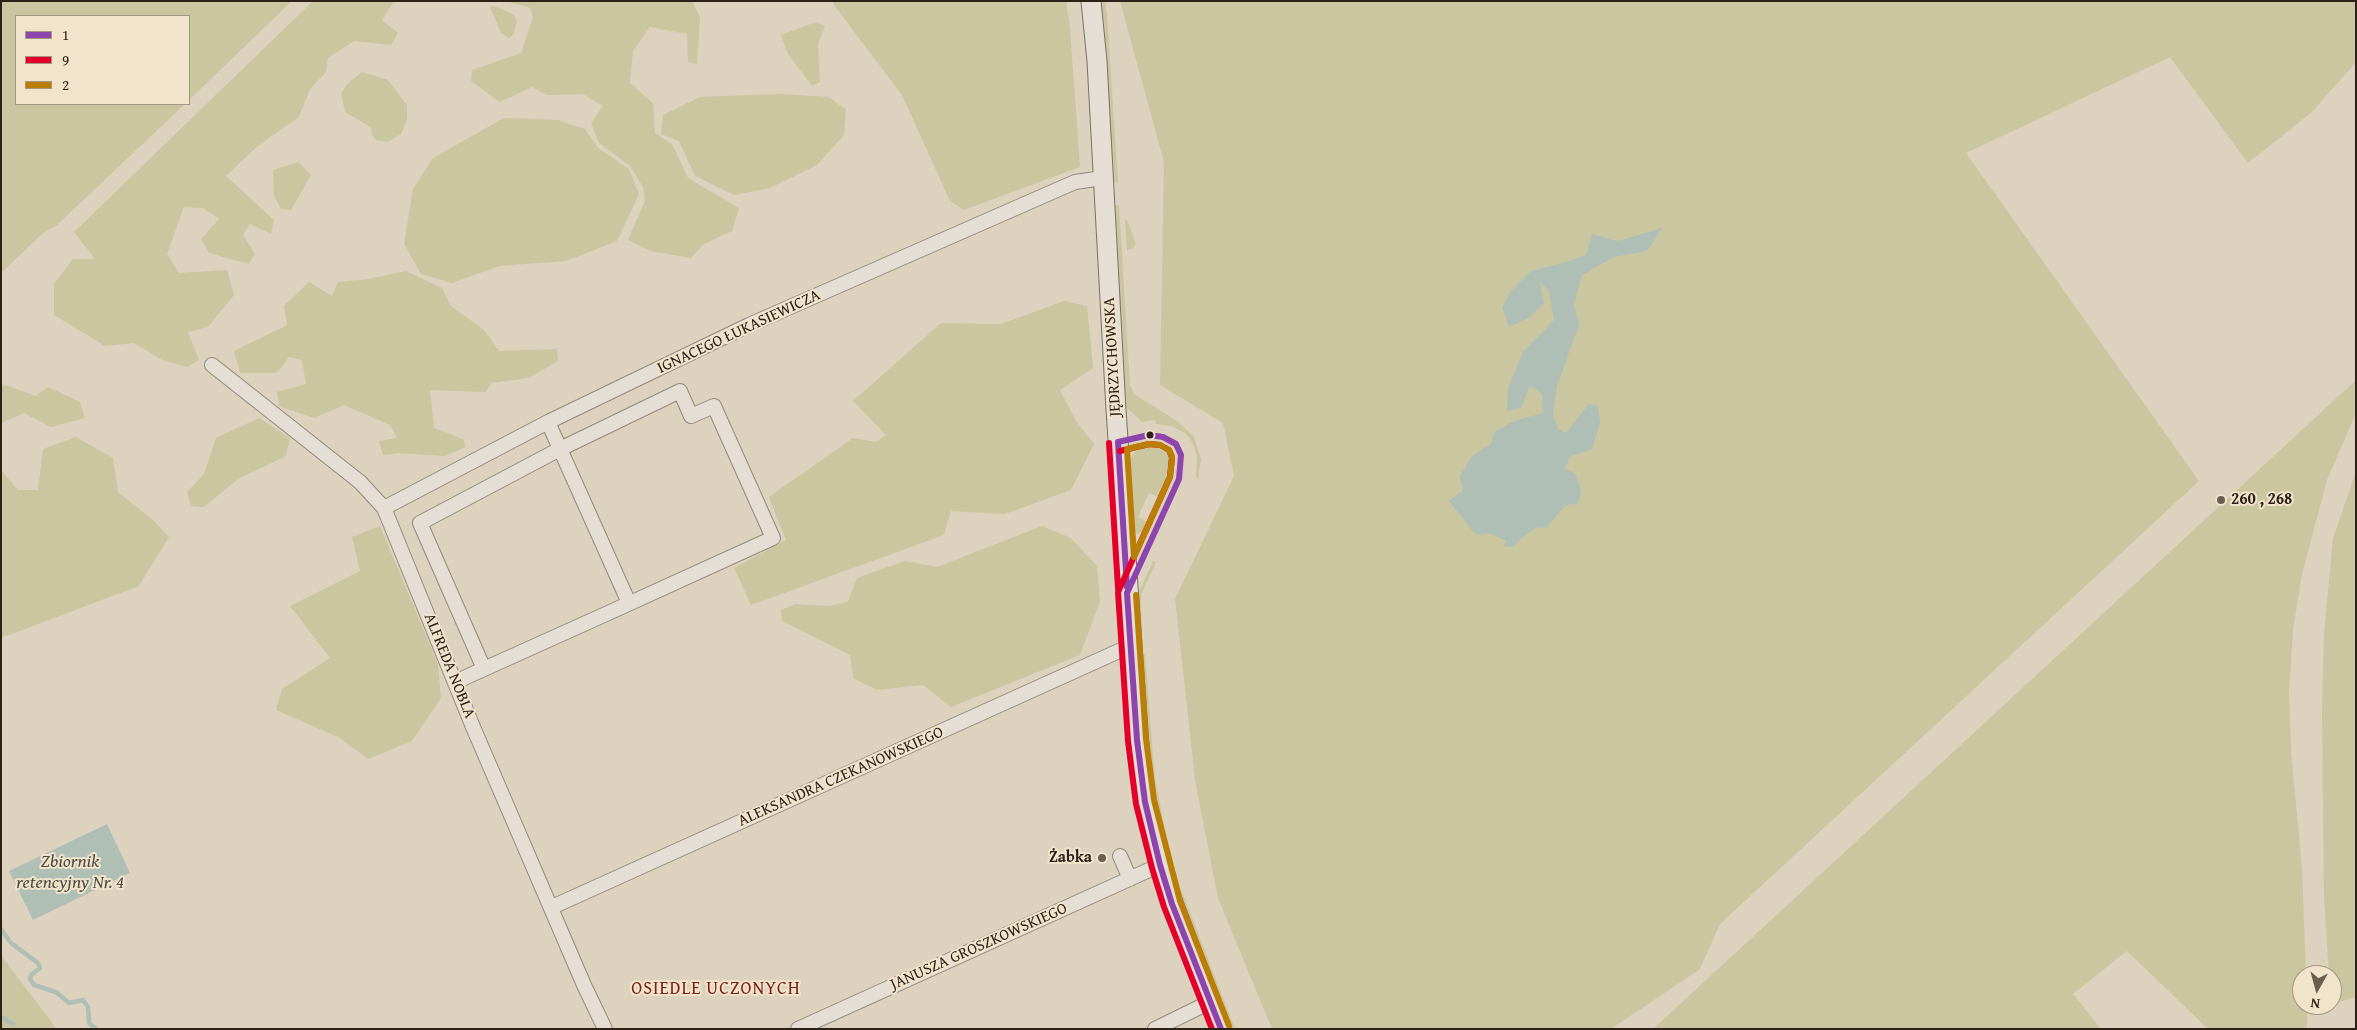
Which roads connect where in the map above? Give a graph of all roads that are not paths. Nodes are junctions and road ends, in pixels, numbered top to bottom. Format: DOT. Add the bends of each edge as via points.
graph roads {
  1 [pos="1091,1"];
  2 [pos="1103,178"];
  3 [pos="212,365"];
  4 [pos="548,422"];
  5 [pos="560,449"];
  6 [pos="384,508"];
  7 [pos="629,603"];
  8 [pos="1130,646"];
  9 [pos="484,669"];
  10 [pos="455,682"];
  11 [pos="1120,856"];
  12 [pos="1160,865"];
  13 [pos="1130,879"];
  14 [pos="552,907"];
  15 [pos="1210,1002"];
  16 [pos="605,1029"];
  17 [pos="798,1029"];
  18 [pos="1155,1029"];
  19 [pos="1221,1029"];
  1 -- 2 [label="main road, JĘDRZYCHOWSKA"];
  2 -- 4 [label="street, IGNACEGO ŁUKASIEWICZA" via="1075,182 776,313"];
  2 -- 8 [label="main road, JĘDRZYCHOWSKA"];
  3 -- 6 [label="street, ALFREDA NOBLA" via="360,482"];
  4 -- 5 [label="street"];
  4 -- 6 [label="street, IGNACEGO ŁUKASIEWICZA"];
  5 -- 7 [label="street"];
  5 -- 7 [label="street" via="680,391 690,416 714,406 750,483 773,538"];
  5 -- 9 [label="street" via="420,522"];
  6 -- 10 [label="street, ALFREDA NOBLA"];
  7 -- 9 [label="street"];
  8 -- 12 [label="main road, JĘDRZYCHOWSKA" via="1141,776"];
  8 -- 14 [label="street, ALEKSANDRA CZEKANOWSKIEGO"];
  9 -- 10 [label="street"];
  10 -- 14 [label="street, ALFREDA NOBLA"];
  11 -- 13 [label="street"];
  12 -- 13 [label="street, JANUSZA GROSZKOWSKIEGO"];
  12 -- 15 [label="main road, JĘDRZYCHOWSKA"];
  13 -- 17 [label="street, JANUSZA GROSZKOWSKIEGO"];
  14 -- 16 [label="street, ALFREDA NOBLA"];
  15 -- 18 [label="street"];
  15 -- 19 [label="main road, JĘDRZYCHOWSKA"];
}
